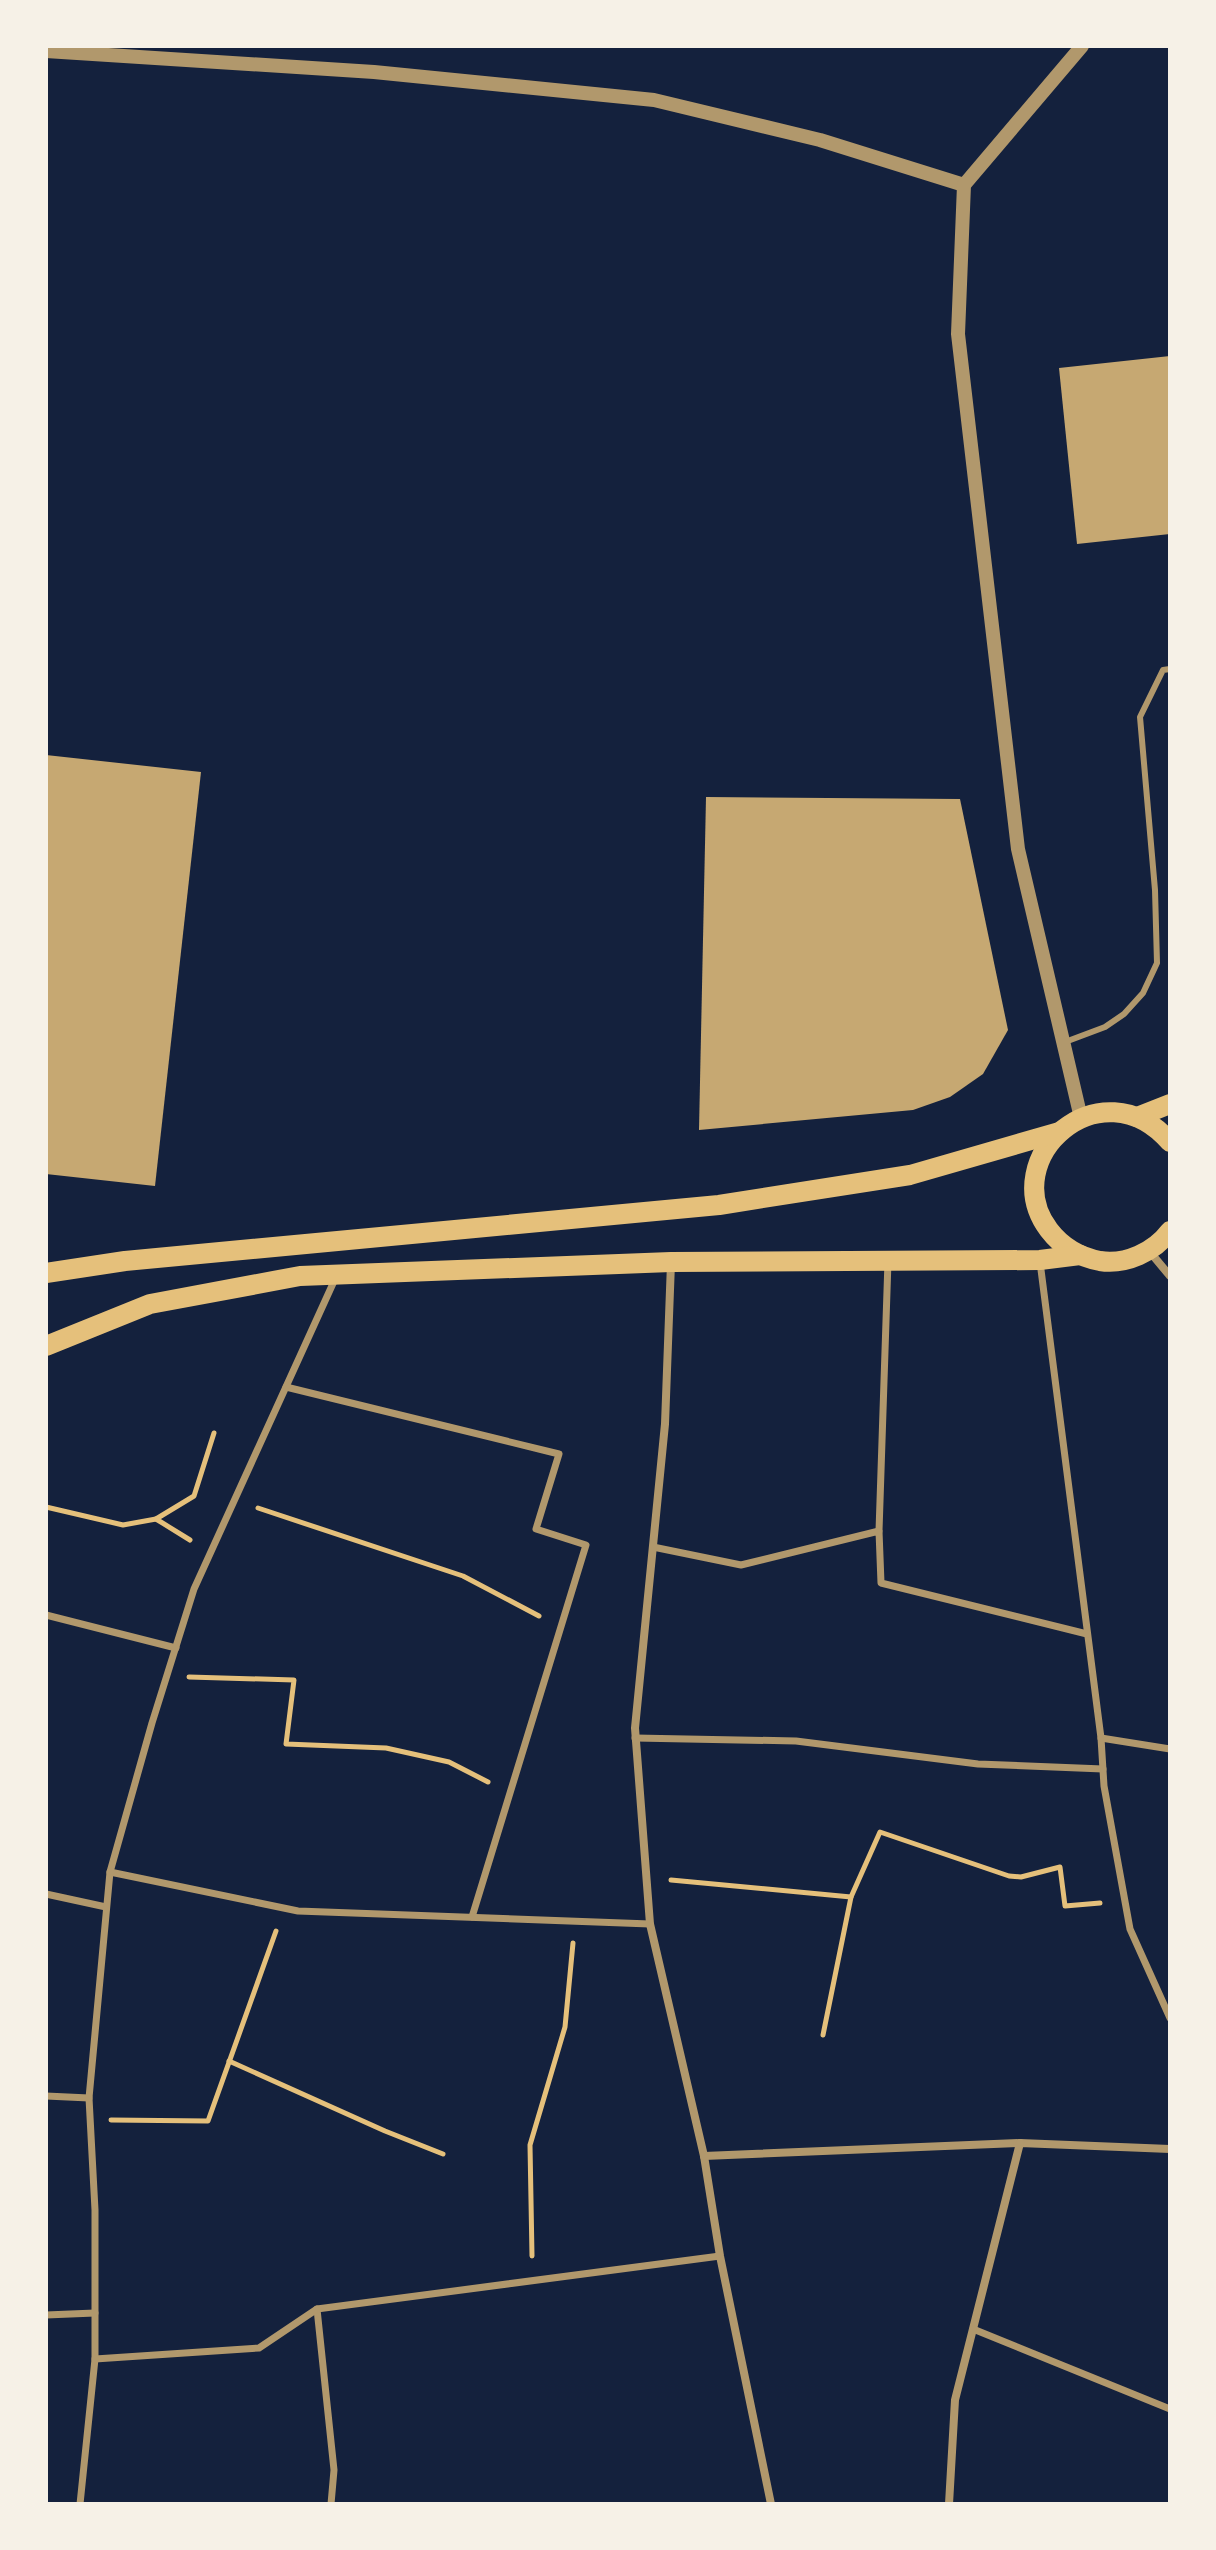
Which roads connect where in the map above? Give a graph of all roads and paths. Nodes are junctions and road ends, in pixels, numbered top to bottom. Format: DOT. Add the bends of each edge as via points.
graph roads {
  1 [pos="1082,46"];
  2 [pos="46,51"];
  3 [pos="964,185"];
  4 [pos="1170,669"];
  5 [pos="1062,1043"];
  6 [pos="1170,1104"];
  7 [pos="1137,1117"];
  8 [pos="1081,1118"];
  9 [pos="1059,1132"];
  10 [pos="1170,1142"];
  11 [pos="1169,1233"];
  12 [pos="1150,1251"];
  13 [pos="1080,1255"];
  14 [pos="1040,1260"];
  15 [pos="888,1261"];
  16 [pos="671,1262"];
  17 [pos="46,1273"];
  18 [pos="337,1275"];
  19 [pos="1170,1276"];
  20 [pos="46,1346"];
  21 [pos="286,1387"];
  22 [pos="214,1433"];
  23 [pos="235,1500"];
  24 [pos="46,1507"];
  25 [pos="156,1519"];
  26 [pos="879,1531"];
  27 [pos="653,1547"];
  28 [pos="211,1553"];
  29 [pos="46,1615"];
  30 [pos="561,1628"];
  31 [pos="1087,1634"];
  32 [pos="176,1648"];
  33 [pos="166,1677"];
  34 [pos="635,1738"];
  35 [pos="1101,1738"];
  36 [pos="1170,1749"];
  37 [pos="1103,1769"];
  38 [pos="510,1794"];
  39 [pos="110,1872"];
  40 [pos="647,1877"];
  41 [pos="46,1894"];
  42 [pos="851,1897"];
  43 [pos="1126,1900"];
  44 [pos="106,1907"];
  45 [pos="284,1908"];
  46 [pos="472,1917"];
  47 [pos="576,1922"];
  48 [pos="650,1924"];
  49 [pos="1170,2018"];
  50 [pos="823,2035"];
  51 [pos="229,2061"];
  52 [pos="46,2096"];
  53 [pos="89,2098"];
  54 [pos="90,2120"];
  55 [pos="1020,2143"];
  56 [pos="1170,2149"];
  57 [pos="443,2154"];
  58 [pos="704,2156"];
  59 [pos="720,2256"];
  60 [pos="533,2281"];
  61 [pos="317,2309"];
  62 [pos="95,2313"];
  63 [pos="46,2315"];
  64 [pos="973,2329"];
  65 [pos="95,2359"];
  66 [pos="1170,2409"];
  67 [pos="80,2504"];
  68 [pos="331,2504"];
  69 [pos="771,2504"];
  70 [pos="949,2504"];
  1 -- 3 [label="street"];
  2 -- 3 [label="street" via="374,72 654,100 820,140"];
  3 -- 5 [label="street" via="958,334 1018,849"];
  4 -- 5 [label="lane" via="1163,670 1140,717 1157,963 1143,993 1124,1014"];
  5 -- 8 [label="street"];
  6 -- 7 [label="main road"];
  7 -- 8 [label="main road" via="1099,1112"];
  7 -- 10 [label="main road"];
  8 -- 9 [label="main road"];
  9 -- 13 [label="main road" via="1044,1151 1036,1199 1059,1242"];
  9 -- 17 [label="main road" via="910,1175 719,1205"];
  11 -- 12 [label="main road"];
  12 -- 13 [label="main road" via="1103,1261"];
  12 -- 19 [label="street"];
  13 -- 14 [label="main road"];
  14 -- 15 [label="main road"];
  14 -- 31 [label="street"];
  15 -- 16 [label="main road"];
  15 -- 26 [label="street"];
  16 -- 18 [label="main road"];
  16 -- 27 [label="street" via="665,1424"];
  18 -- 20 [label="main road" via="300,1276 150,1304"];
  18 -- 21 [label="street"];
  21 -- 23 [label="street"];
  21 -- 30 [label="street" via="559,1454 536,1529 586,1545"];
  22 -- 25 [label="path" via="194,1496"];
  23 -- 28 [label="street"];
  23 -- 30 [label="path" via="463,1576"];
  24 -- 25 [label="path" via="123,1525"];
  25 -- 28 [label="path"];
  26 -- 27 [label="street" via="741,1565"];
  26 -- 31 [label="street" via="881,1583"];
  27 -- 34 [label="street"];
  28 -- 32 [label="street"];
  29 -- 32 [label="street"];
  30 -- 38 [label="street"];
  31 -- 35 [label="street"];
  32 -- 33 [label="street"];
  33 -- 38 [label="path" via="294,1680 286,1744 386,1748 449,1762"];
  33 -- 39 [label="street"];
  34 -- 37 [label="street" via="796,1741 978,1764"];
  34 -- 40 [label="street"];
  35 -- 36 [label="street"];
  35 -- 37 [label="street"];
  37 -- 43 [label="street"];
  38 -- 46 [label="street"];
  39 -- 44 [label="street"];
  39 -- 45 [label="street"];
  40 -- 42 [label="path"];
  40 -- 48 [label="street"];
  41 -- 44 [label="street"];
  42 -- 43 [label="path" via="880,1832 1009,1876 1060,1867 1065,1906"];
  42 -- 50 [label="path"];
  43 -- 49 [label="street" via="1130,1929"];
  44 -- 53 [label="street"];
  45 -- 46 [label="street"];
  45 -- 51 [label="path"];
  46 -- 47 [label="street"];
  47 -- 48 [label="street"];
  47 -- 60 [label="path" via="565,2027 530,2145"];
  48 -- 58 [label="street"];
  51 -- 54 [label="path" via="208,2121"];
  51 -- 57 [label="path"];
  52 -- 53 [label="street"];
  53 -- 54 [label="street"];
  54 -- 62 [label="street"];
  55 -- 56 [label="street"];
  55 -- 58 [label="street"];
  55 -- 64 [label="street"];
  58 -- 59 [label="street"];
  59 -- 60 [label="street"];
  59 -- 69 [label="street"];
  60 -- 61 [label="street"];
  61 -- 65 [label="street" via="259,2348"];
  61 -- 68 [label="street" via="334,2470"];
  62 -- 63 [label="street"];
  62 -- 65 [label="street"];
  64 -- 66 [label="street"];
  64 -- 70 [label="street" via="955,2400"];
  65 -- 67 [label="street"];
}
